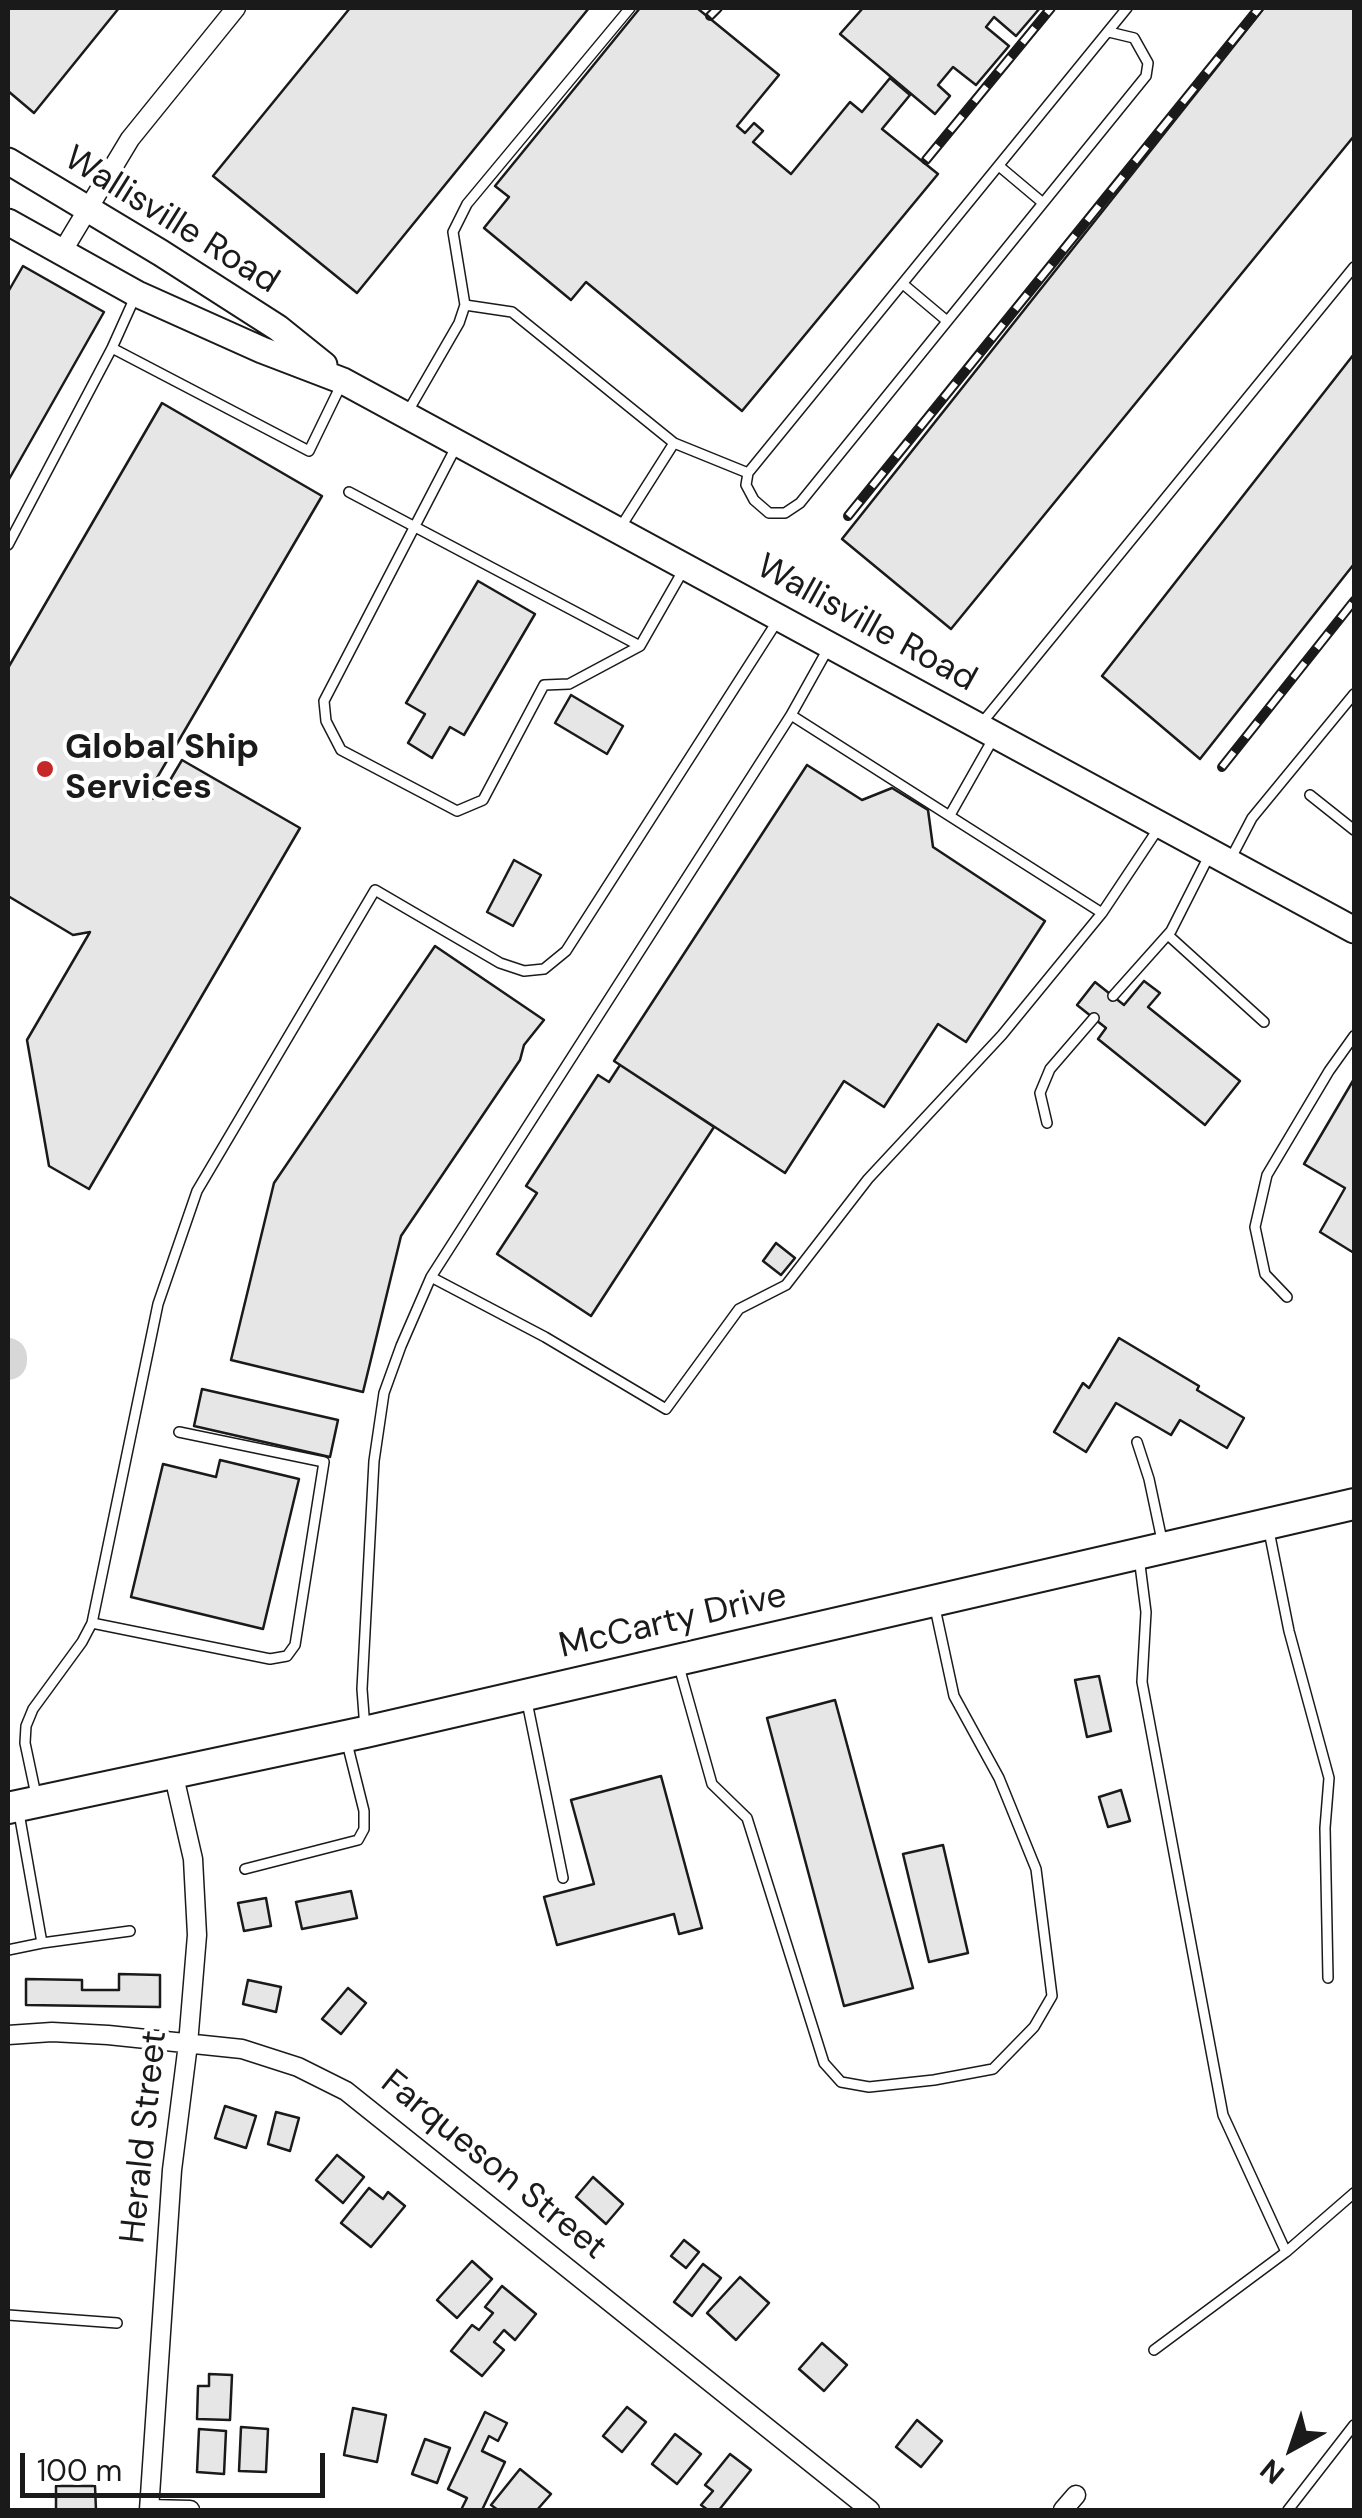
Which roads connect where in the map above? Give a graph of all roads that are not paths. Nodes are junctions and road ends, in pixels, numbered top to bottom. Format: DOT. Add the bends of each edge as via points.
graph roads {
  1 [pos="236,8"];
  2 [pos="630,8"];
  3 [pos="1127,8"];
  4 [pos="1109,32"];
  5 [pos="8,161"];
  6 [pos="999,166"];
  7 [pos="1043,203"];
  8 [pos="87,210"];
  9 [pos="8,222"];
  10 [pos="62,252"];
  11 [pos="1354,268"];
  12 [pos="902,284"];
  13 [pos="137,294"];
  14 [pos="465,305"];
  15 [pos="947,321"];
  16 [pos="112,348"];
  17 [pos="343,380"];
  18 [pos="406,415"];
  19 [pos="458,443"];
  20 [pos="674,443"];
  21 [pos="748,473"];
  22 [pos="349,492"];
  23 [pos="415,526"];
  24 [pos="618,530"];
  25 [pos="9,540"];
  26 [pos="686,566"];
  27 [pos="780,617"];
  28 [pos="830,645"];
  29 [pos="640,646"];
  30 [pos="1354,694"];
  31 [pos="791,714"];
  32 [pos="987,730"];
  33 [pos="1310,795"];
  34 [pos="950,815"];
  35 [pos="1161,825"];
  36 [pos="1354,830"];
  37 [pos="1220,857"];
  38 [pos="1102,914"];
  39 [pos="1354,930"];
  40 [pos="1168,935"];
  41 [pos="1113,996"];
  42 [pos="1094,1018"];
  43 [pos="1264,1022"];
  44 [pos="1354,1036"];
  45 [pos="1046,1123"];
  46 [pos="432,1277"];
  47 [pos="1287,1298"];
  48 [pos="179,1432"];
  49 [pos="1137,1442"];
  50 [pos="1354,1504"];
  51 [pos="1268,1524"];
  52 [pos="1151,1551"];
  53 [pos="933,1601"];
  54 [pos="92,1623"];
  55 [pos="677,1660"];
  56 [pos="526,1695"];
  57 [pos="355,1734"];
  58 [pos="173,1772"];
  59 [pos="21,1805"];
  60 [pos="245,1869"];
  61 [pos="564,1878"];
  62 [pos="130,1931"];
  63 [pos="42,1943"];
  64 [pos="8,1950"];
  65 [pos="1328,1978"];
  66 [pos="8,2035"];
  67 [pos="188,2044"];
  68 [pos="1354,2193"];
  69 [pos="1286,2252"];
  70 [pos="8,2315"];
  71 [pos="117,2323"];
  72 [pos="1154,2350"];
  73 [pos="1354,2425"];
  74 [pos="1076,2496"];
  75 [pos="150,2510"];
  76 [pos="190,2510"];
  77 [pos="870,2510"];
  78 [pos="1063,2510"];
  79 [pos="1288,2510"];
  1 -- 8 [label="street" via="130,139"];
  2 -- 14 [label="lane" via="467,204 452,232"];
  3 -- 4 [label="lane"];
  4 -- 6 [label="lane"];
  4 -- 7 [label="lane" via="1134,38 1148,63 1146,76"];
  5 -- 8 [label="main road, Wallisville Road"];
  6 -- 7 [label="lane"];
  6 -- 12 [label="lane"];
  7 -- 15 [label="lane"];
  8 -- 10 [label="street"];
  8 -- 17 [label="main road, Wallisville Road" via="278,328"];
  9 -- 10 [label="main road, Wallisville Road"];
  10 -- 13 [label="main road, Wallisville Road"];
  11 -- 32 [label="lane"];
  12 -- 15 [label="lane"];
  12 -- 21 [label="lane"];
  13 -- 16 [label="lane"];
  13 -- 17 [label="main road, Wallisville Road"];
  14 -- 18 [label="lane"];
  14 -- 20 [label="lane" via="512,312"];
  15 -- 21 [label="lane" via="800,504 769,513 746,485"];
  16 -- 17 [label="lane" via="308,452"];
  16 -- 25 [label="lane"];
  17 -- 18 [label="main road, Wallisville Road"];
  18 -- 19 [label="main road, Wallisville Road"];
  19 -- 23 [label="lane"];
  19 -- 24 [label="main road, Wallisville Road"];
  20 -- 21 [label="lane"];
  20 -- 24 [label="lane"];
  22 -- 23 [label="lane"];
  23 -- 29 [label="lane"];
  23 -- 29 [label="lane" via="324,701 341,750 457,811 483,800 544,685 570,684"];
  24 -- 26 [label="main road, Wallisville Road"];
  26 -- 27 [label="main road, Wallisville Road"];
  26 -- 29 [label="lane"];
  27 -- 28 [label="main road, Wallisville Road"];
  27 -- 54 [label="lane" via="566,951 544,968 524,971 500,963 375,890 197,1192 158,1304"];
  28 -- 31 [label="lane"];
  28 -- 32 [label="main road, Wallisville Road"];
  30 -- 37 [label="lane"];
  31 -- 34 [label="lane"];
  31 -- 46 [label="lane"];
  32 -- 34 [label="lane"];
  32 -- 35 [label="main road, Wallisville Road"];
  33 -- 36 [label="lane"];
  34 -- 38 [label="lane"];
  35 -- 37 [label="main road, Wallisville Road"];
  35 -- 38 [label="lane"];
  37 -- 39 [label="main road, Wallisville Road"];
  37 -- 40 [label="lane"];
  38 -- 46 [label="lane" via="991,1048 868,1179 786,1285 740,1309 666,1409"];
  40 -- 41 [label="lane"];
  40 -- 43 [label="lane"];
  42 -- 45 [label="lane" via="1050,1069 1040,1093"];
  44 -- 47 [label="lane" via="1267,1175 1255,1226 1265,1274"];
  46 -- 57 [label="lane" via="384,1393"];
  48 -- 54 [label="lane" via="324,1462 294,1645 287,1656 270,1659"];
  49 -- 52 [label="lane" via="1150,1479"];
  50 -- 51 [label="main road, McCarty Drive"];
  51 -- 52 [label="main road, McCarty Drive"];
  51 -- 65 [label="lane" via="1330,1778 1324,1828"];
  52 -- 53 [label="main road, McCarty Drive"];
  52 -- 69 [label="lane" via="1142,1682 1223,2115"];
  53 -- 55 [label="main road, McCarty Drive"];
  53 -- 55 [label="lane" via="954,1696 999,1778 1036,1870 1052,1996 1034,2027 993,2069 869,2088 841,2082 824,2064 747,1818 712,1784"];
  54 -- 59 [label="lane" via="26,1726"];
  55 -- 56 [label="main road, McCarty Drive"];
  56 -- 57 [label="main road, McCarty Drive"];
  56 -- 61 [label="lane"];
  57 -- 58 [label="main road, McCarty Drive"];
  57 -- 60 [label="lane" via="364,1811 358,1840"];
  58 -- 59 [label="main road, McCarty Drive"];
  58 -- 67 [label="street, Herald Street" via="193,1859 197,1935"];
  59 -- 63 [label="lane"];
  62 -- 63 [label="lane"];
  63 -- 64 [label="lane"];
  66 -- 67 [label="street, Farqueson Street" via="52,2032"];
  67 -- 75 [label="street, Herald Street" via="172,2170"];
  67 -- 77 [label="street, Farqueson Street" via="242,2050 346,2090"];
  68 -- 69 [label="lane"];
  69 -- 72 [label="lane"];
  70 -- 71 [label="lane"];
  73 -- 79 [label="lane"];
  74 -- 78 [label="street"];
  75 -- 76 [label="street"];
}
